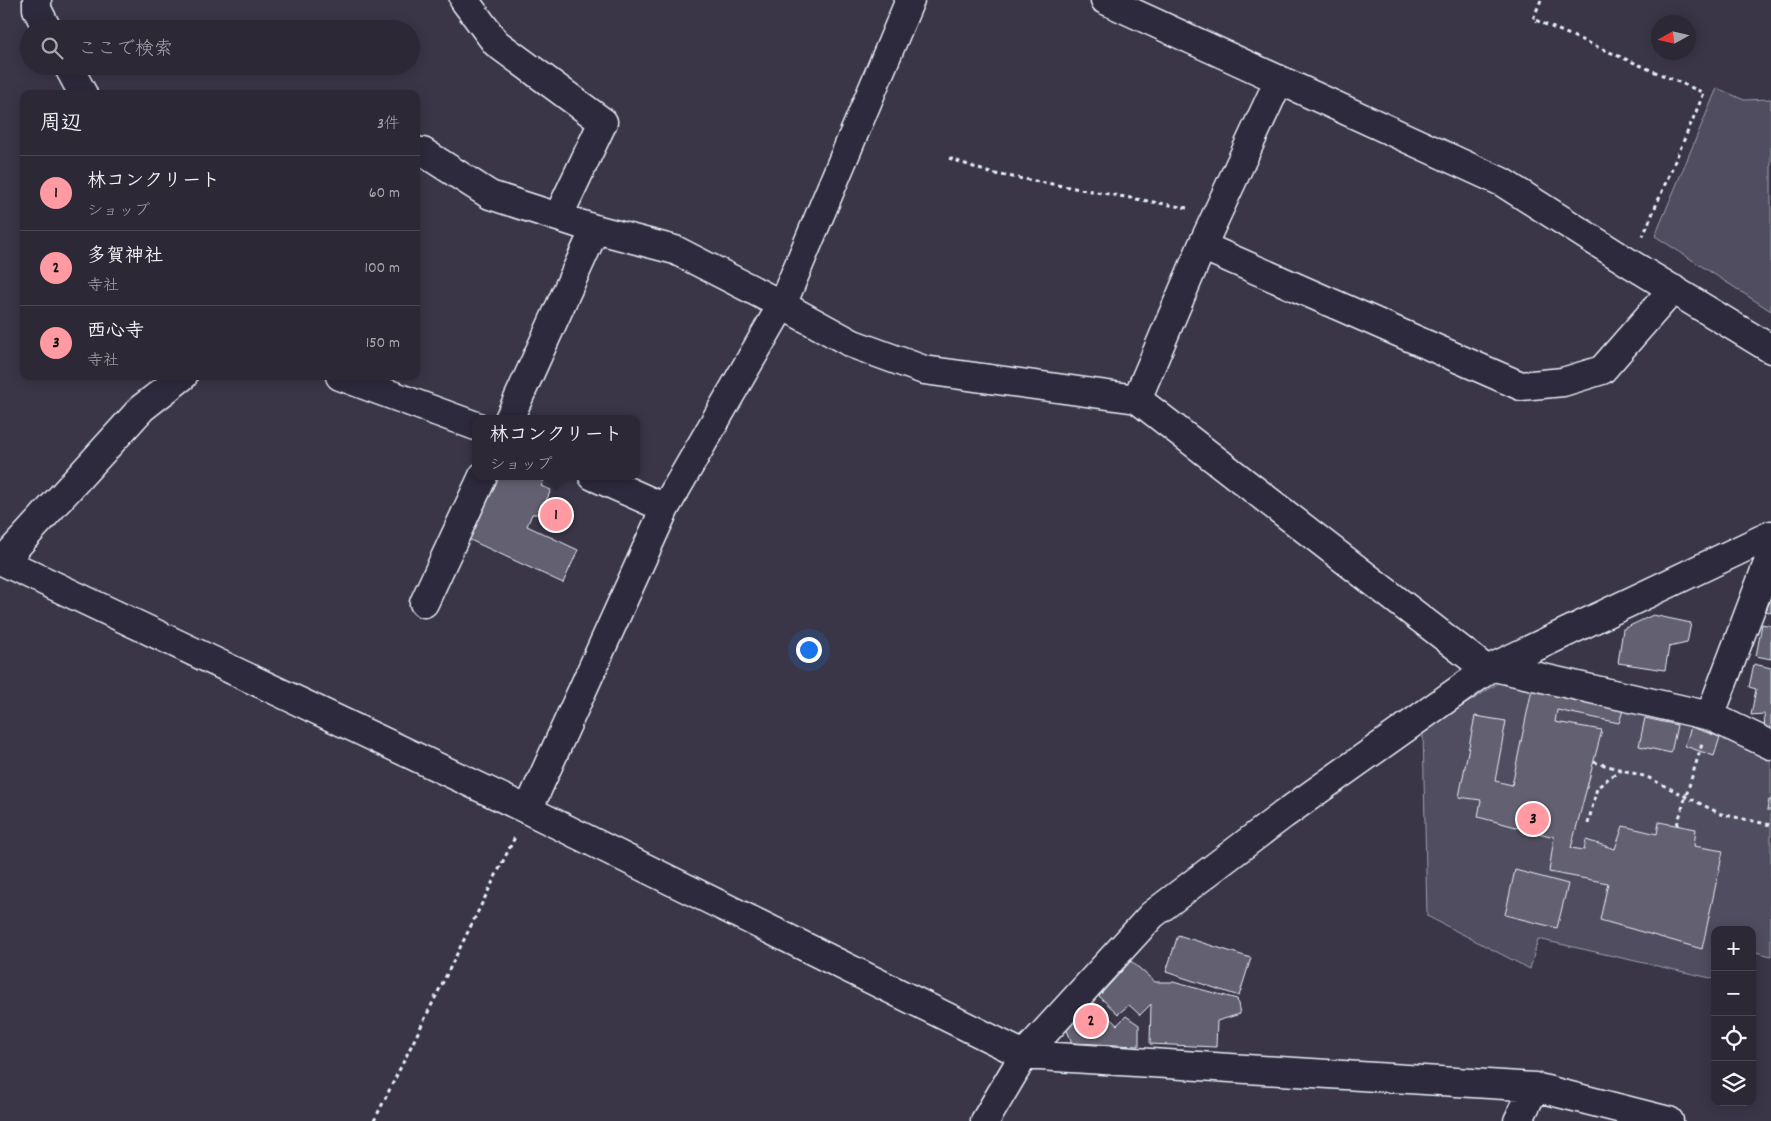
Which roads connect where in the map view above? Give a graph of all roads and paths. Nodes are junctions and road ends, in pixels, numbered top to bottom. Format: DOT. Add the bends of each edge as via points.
graph roads {
  1 [pos="37,0"];
  2 [pos="464,0"];
  3 [pos="910,0"];
  4 [pos="1105,0"];
  5 [pos="1541,0"];
  6 [pos="43,20"];
  7 [pos="73,75"];
  8 [pos="1279,80"];
  9 [pos="81,90"];
  10 [pos="420,152"];
  11 [pos="949,158"];
  12 [pos="1217,213"];
  13 [pos="558,217"];
  14 [pos="595,229"];
  15 [pos="1202,246"];
  16 [pos="1631,264"];
  17 [pos="1673,289"];
  18 [pos="782,305"];
  19 [pos="1771,349"];
  20 [pos="177,380"];
  21 [pos="351,380"];
  22 [pos="1137,399"];
  23 [pos="511,415"];
  24 [pos="472,425"];
  25 [pos="481,480"];
  26 [pos="602,480"];
  27 [pos="665,508"];
  28 [pos="1771,535"];
  29 [pos="1771,555"];
  30 [pos="1,560"];
  31 [pos="424,604"];
  32 [pos="1490,668"];
  33 [pos="1710,716"];
  34 [pos="1771,745"];
  35 [pos="1594,762"];
  36 [pos="1622,770"];
  37 [pos="1686,796"];
  38 [pos="528,810"];
  39 [pos="1588,824"];
  40 [pos="1677,825"];
  41 [pos="1771,825"];
  42 [pos="1024,1055"];
  43 [pos="1535,1087"];
  44 [pos="374,1121"];
  45 [pos="985,1121"];
  46 [pos="1518,1121"];
  47 [pos="1669,1121"];
  1 -- 6 [label="street" via="37,9"];
  2 -- 13 [label="street" via="496,43 603,122"];
  3 -- 18 [label="street"];
  4 -- 8 [label="street"];
  5 -- 16 [label="path" via="1533,19 1704,93"];
  7 -- 9 [label="street"];
  8 -- 12 [label="street"];
  8 -- 16 [label="street" via="1502,182"];
  10 -- 13 [label="street" via="490,195"];
  11 -- 12 [label="path" via="990,173"];
  12 -- 15 [label="street"];
  13 -- 14 [label="street"];
  14 -- 18 [label="street" via="675,250"];
  14 -- 23 [label="street"];
  15 -- 17 [label="street" via="1521,386 1563,382 1602,370"];
  15 -- 22 [label="street"];
  16 -- 17 [label="street"];
  17 -- 19 [label="street"];
  18 -- 22 [label="street" via="853,344 924,370"];
  18 -- 27 [label="street"];
  20 -- 30 [label="street" via="142,408"];
  21 -- 24 [label="street"];
  22 -- 32 [label="street"];
  25 -- 31 [label="street"];
  26 -- 27 [label="street"];
  27 -- 38 [label="street"];
  28 -- 32 [label="street"];
  29 -- 33 [label="street"];
  30 -- 38 [label="street"];
  32 -- 33 [label="street"];
  32 -- 42 [label="street" via="1283,815 1152,915"];
  33 -- 34 [label="street"];
  33 -- 37 [label="path"];
  35 -- 36 [label="path"];
  36 -- 37 [label="path" via="1647,777"];
  36 -- 39 [label="path" via="1597,788"];
  37 -- 40 [label="path"];
  37 -- 41 [label="path" via="1721,814"];
  38 -- 42 [label="street"];
  38 -- 44 [label="path"];
  42 -- 43 [label="street"];
  42 -- 45 [label="street"];
  43 -- 46 [label="street"];
  43 -- 47 [label="street"];
}
